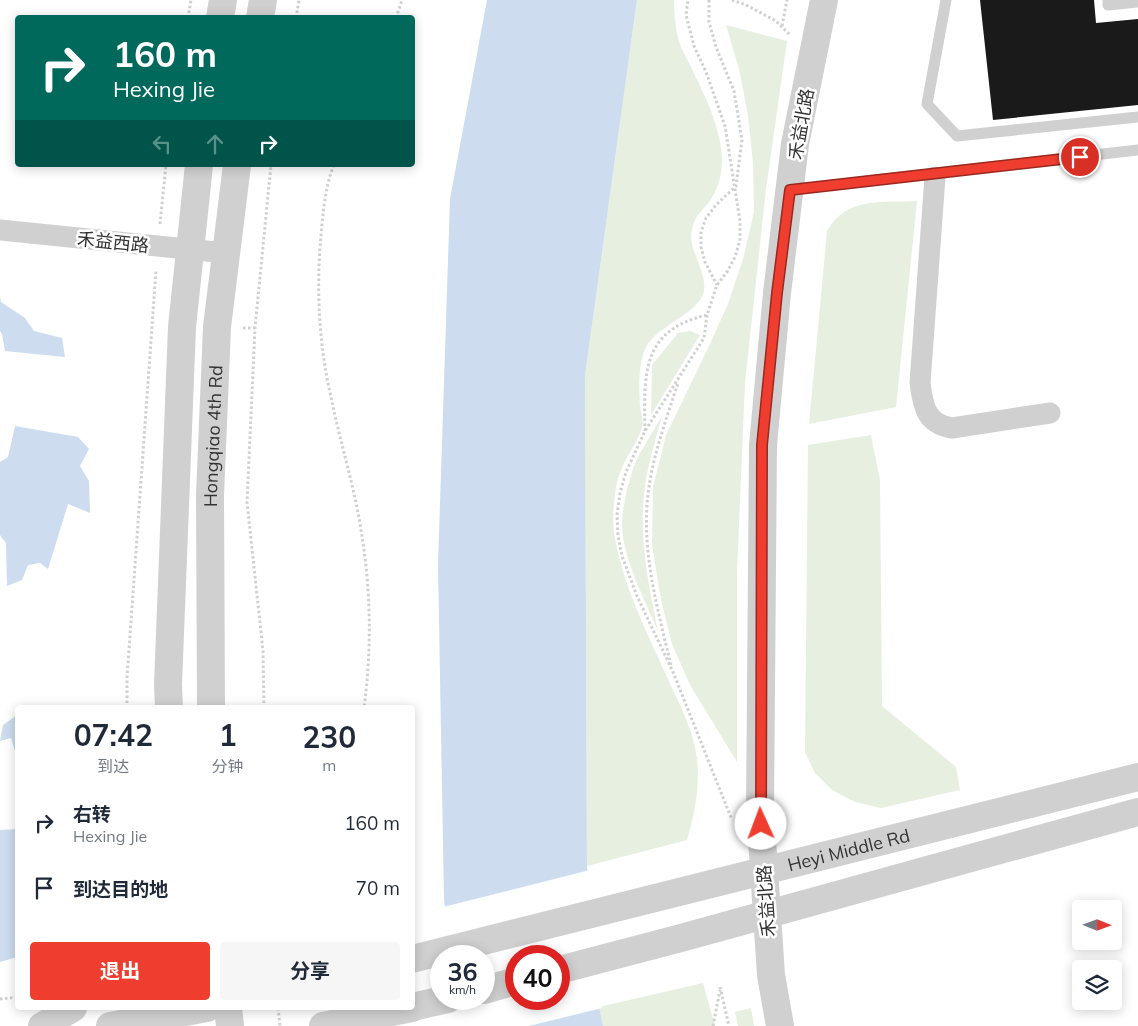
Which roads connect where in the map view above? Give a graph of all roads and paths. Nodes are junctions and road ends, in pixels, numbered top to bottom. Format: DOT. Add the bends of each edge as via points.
graph roads {
  1 [pos="191,0"];
  2 [pos="223,0"];
  3 [pos="263,0"];
  4 [pos="299,0"];
  5 [pos="402,0"];
  6 [pos="688,0"];
  7 [pos="709,0"];
  8 [pos="732,0"];
  9 [pos="787,0"];
  10 [pos="824,0"];
  11 [pos="946,0"];
  12 [pos="1108,0"];
  13 [pos="1138,2"];
  14 [pos="188,15"];
  15 [pos="220,15"];
  16 [pos="260,15"];
  17 [pos="296,15"];
  18 [pos="397,15"];
  19 [pos="782,27"];
  20 [pos="793,38"];
  21 [pos="1138,117"];
  22 [pos="1138,150"];
  23 [pos="166,167"];
  24 [pos="199,167"];
  25 [pos="237,167"];
  26 [pos="271,167"];
  27 [pos="334,167"];
  28 [pos="935,177"];
  29 [pos="736,186"];
  30 [pos="790,190"];
  31 [pos="0,230"];
  32 [pos="158,247"];
  33 [pos="190,250"];
  34 [pos="226,254"];
  35 [pos="717,285"];
  36 [pos="707,315"];
  37 [pos="680,378"];
  38 [pos="1050,413"];
  39 [pos="645,431"];
  40 [pos="673,672"];
  41 [pos="127,705"];
  42 [pos="169,705"];
  43 [pos="211,705"];
  44 [pos="264,705"];
  45 [pos="364,705"];
  46 [pos="1138,777"];
  47 [pos="1138,812"];
  48 [pos="734,823"];
  49 [pos="764,871"];
  50 [pos="767,914"];
  51 [pos="415,958"];
  52 [pos="570,967"];
  53 [pos="15,998"];
  54 [pos="0,999"];
  55 [pos="70,1010"];
  56 [pos="228,1010"];
  57 [pos="278,1010"];
  58 [pos="400,1010"];
  59 [pos="410,1010"];
  60 [pos="191,1013"];
  61 [pos="42,1026"];
  62 [pos="110,1026"];
  63 [pos="230,1026"];
  64 [pos="280,1026"];
  65 [pos="323,1026"];
  66 [pos="373,1026"];
  67 [pos="713,1026"];
  68 [pos="729,1026"];
  69 [pos="780,1026"];
  1 -- 14 [label="path"];
  2 -- 15 [label="street"];
  3 -- 16 [label="street"];
  4 -- 17 [label="path"];
  5 -- 18 [label="path"];
  6 -- 29 [label="path" via="686,15 724,126"];
  7 -- 29 [label="path" via="709,22 734,91 742,140"];
  8 -- 19 [label="path" via="754,9"];
  9 -- 19 [label="path"];
  10 -- 30 [label="street, 禾益北路"];
  11 -- 21 [label="lane" via="927,104 957,136"];
  12 -- 13 [label="lane" via="1108,5"];
  19 -- 20 [label="path"];
  22 -- 30 [label="lane"];
  23 -- 32 [label="path"];
  24 -- 33 [label="street, Hongqiao 4th Rd"];
  25 -- 34 [label="street, Hongqiao 4th Rd"];
  26 -- 44 [label="path" via="255,328 247,502 263,651"];
  27 -- 45 [label="path" via="323,214 319,305 330,396 352,485 368,573 371,620"];
  28 -- 38 [label="street" via="920,384 923,406 934,422 952,428"];
  29 -- 35 [label="path" via="740,240 735,257"];
  29 -- 35 [label="path" via="706,218 702,232 705,262"];
  30 -- 49 [label="street, 禾益北路" via="762,445 760,809"];
  31 -- 32 [label="street, 禾益西路"];
  32 -- 33 [label="street, 禾益西路"];
  32 -- 41 [label="path" via="126,678"];
  33 -- 34 [label="street, 禾益西路"];
  33 -- 42 [label="street, Hongqiao 4th Rd" via="182,327"];
  34 -- 43 [label="street, Hongqiao 4th Rd" via="217,327 210,494"];
  35 -- 36 [label="path"];
  36 -- 37 [label="path" via="704,338"];
  36 -- 39 [label="path" via="691,318 658,341 648,361 644,386"];
  37 -- 39 [label="path"];
  37 -- 40 [label="path" via="657,450 649,487 646,525 652,581"];
  39 -- 40 [label="path" via="620,493 618,536 637,596"];
  40 -- 48 [label="path"];
  46 -- 49 [label="street, Heyi Middle Rd"];
  47 -- 50 [label="street"];
  49 -- 50 [label="street, 禾益北路"];
  49 -- 51 [label="street, Heyi Middle Rd"];
  50 -- 52 [label="street"];
  50 -- 69 [label="street, 禾益北路"];
  53 -- 54 [label="path"];
  55 -- 61 [label="street"];
  56 -- 63 [label="street"];
  57 -- 64 [label="path"];
  58 -- 65 [label="street"];
  59 -- 66 [label="street"];
  60 -- 62 [label="street"];
  67 -- 68 [label="path" via="720,987"];
}
